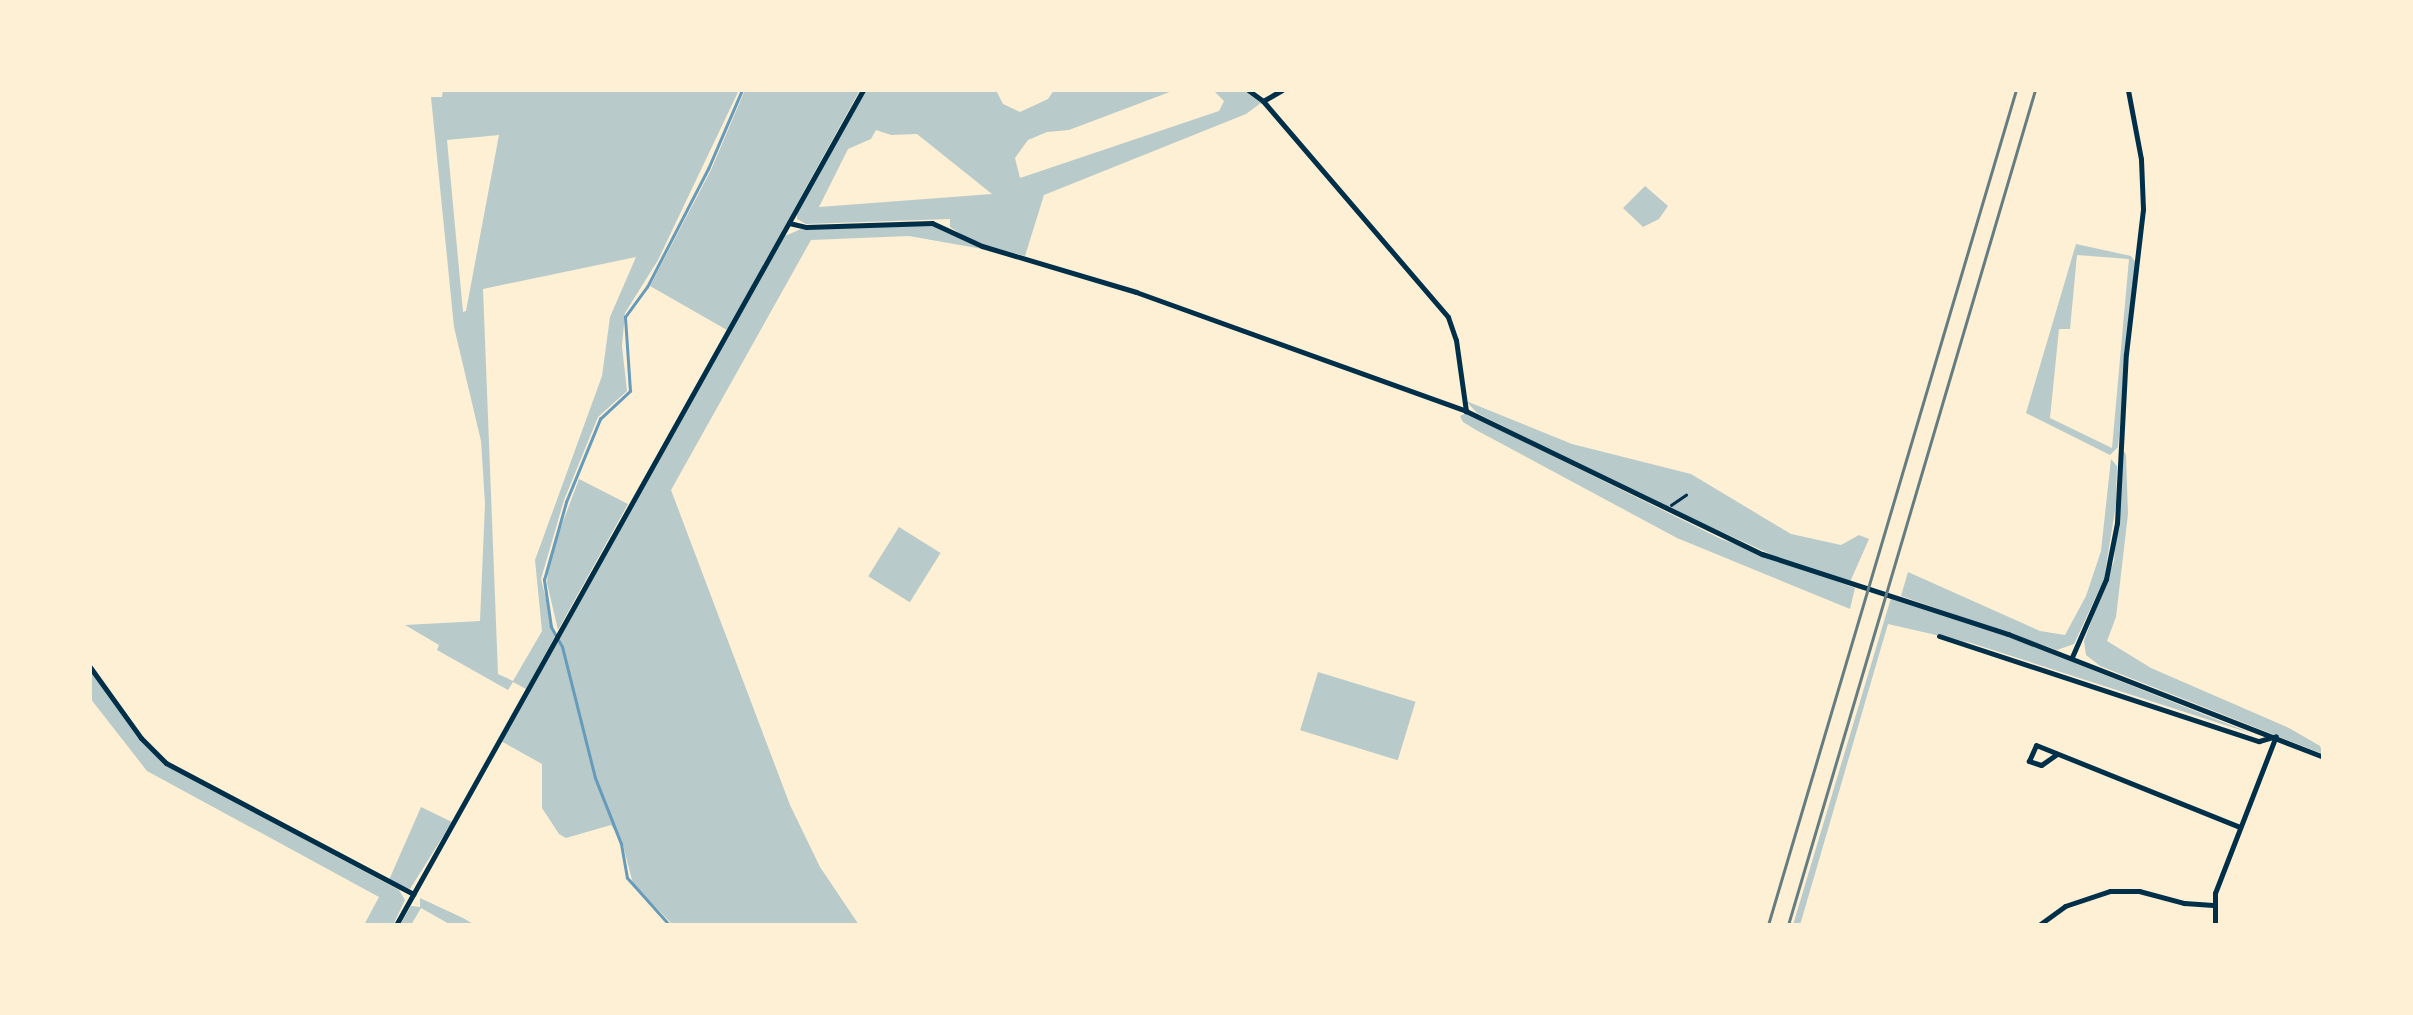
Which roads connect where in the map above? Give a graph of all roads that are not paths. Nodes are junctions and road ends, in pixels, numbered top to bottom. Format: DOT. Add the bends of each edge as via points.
graph roads {
  1 [pos="863,90"];
  2 [pos="1248,90"];
  3 [pos="1282,90"];
  4 [pos="2128,90"];
  5 [pos="1263,100"];
  6 [pos="789,222"];
  7 [pos="1466,411"];
  8 [pos="1939,636"];
  9 [pos="2072,658"];
  10 [pos="90,667"];
  11 [pos="2276,736"];
  12 [pos="2057,754"];
  13 [pos="2323,757"];
  14 [pos="2240,827"];
  15 [pos="414,894"];
  16 [pos="2213,905"];
  17 [pos="396,925"];
  18 [pos="2039,925"];
  19 [pos="2215,925"];
  1 -- 6 [label="street"];
  2 -- 5 [label="street"];
  3 -- 5 [label="street"];
  4 -- 9 [label="street" via="2143,209 2117,523 2106,580"];
  5 -- 7 [label="street" via="1448,317"];
  6 -- 7 [label="street" via="938,224 982,246 1098,279"];
  6 -- 15 [label="street"];
  7 -- 9 [label="street" via="1762,554"];
  8 -- 11 [label="street" via="2259,741"];
  9 -- 11 [label="street"];
  10 -- 15 [label="street" via="166,763"];
  11 -- 13 [label="street"];
  11 -- 14 [label="street"];
  12 -- 12 [label="street" via="2036,745 2030,761 2041,765"];
  12 -- 14 [label="street"];
  14 -- 16 [label="street"];
  15 -- 17 [label="street"];
  16 -- 18 [label="street" via="2110,891 2065,906"];
  16 -- 19 [label="street"];
}
